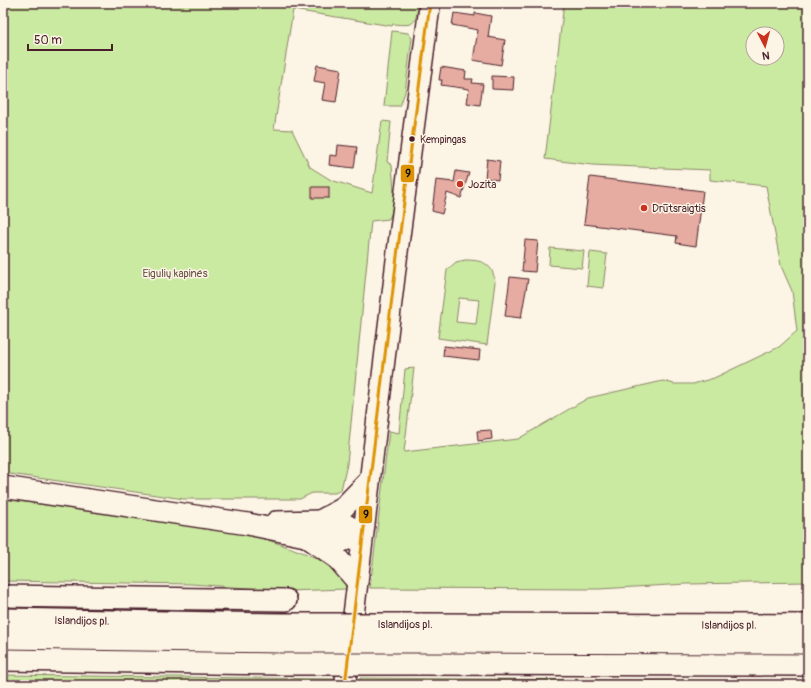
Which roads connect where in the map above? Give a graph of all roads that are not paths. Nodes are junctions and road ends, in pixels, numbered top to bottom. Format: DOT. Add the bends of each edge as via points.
graph roads {
  1 [pos="430,3"];
  2 [pos="369,481"];
  3 [pos="3,487"];
  4 [pos="320,521"];
  5 [pos="248,524"];
  6 [pos="362,534"];
  7 [pos="308,537"];
  8 [pos="357,582"];
  9 [pos="3,596"];
  10 [pos="286,600"];
  11 [pos="3,619"];
  12 [pos="808,625"];
  13 [pos="280,633"];
  14 [pos="689,634"];
  15 [pos="3,638"];
  16 [pos="808,643"];
  17 [pos="3,660"];
  18 [pos="808,665"];
  19 [pos="345,685"];
  1 -- 2 [label="main road"];
  2 -- 4 [label="highway" via="342,509"];
  2 -- 6 [label="main road"];
  3 -- 5 [label="highway"];
  4 -- 5 [label="highway"];
  4 -- 6 [label="highway" via="343,523"];
  5 -- 7 [label="highway"];
  6 -- 7 [label="highway" via="342,541"];
  6 -- 8 [label="main road"];
  7 -- 8 [label="highway" via="337,558"];
  8 -- 19 [label="main road"];
  9 -- 10 [label="highway"];
  11 -- 13 [label="highway, Islandijos pl."];
  12 -- 14 [label="highway, Islandijos pl."];
  13 -- 14 [label="highway, Islandijos pl., bridge"];
  13 -- 15 [label="highway, Islandijos pl."];
  14 -- 16 [label="highway, Islandijos pl."];
  17 -- 18 [label="highway, bridge" via="278,664"];
}
